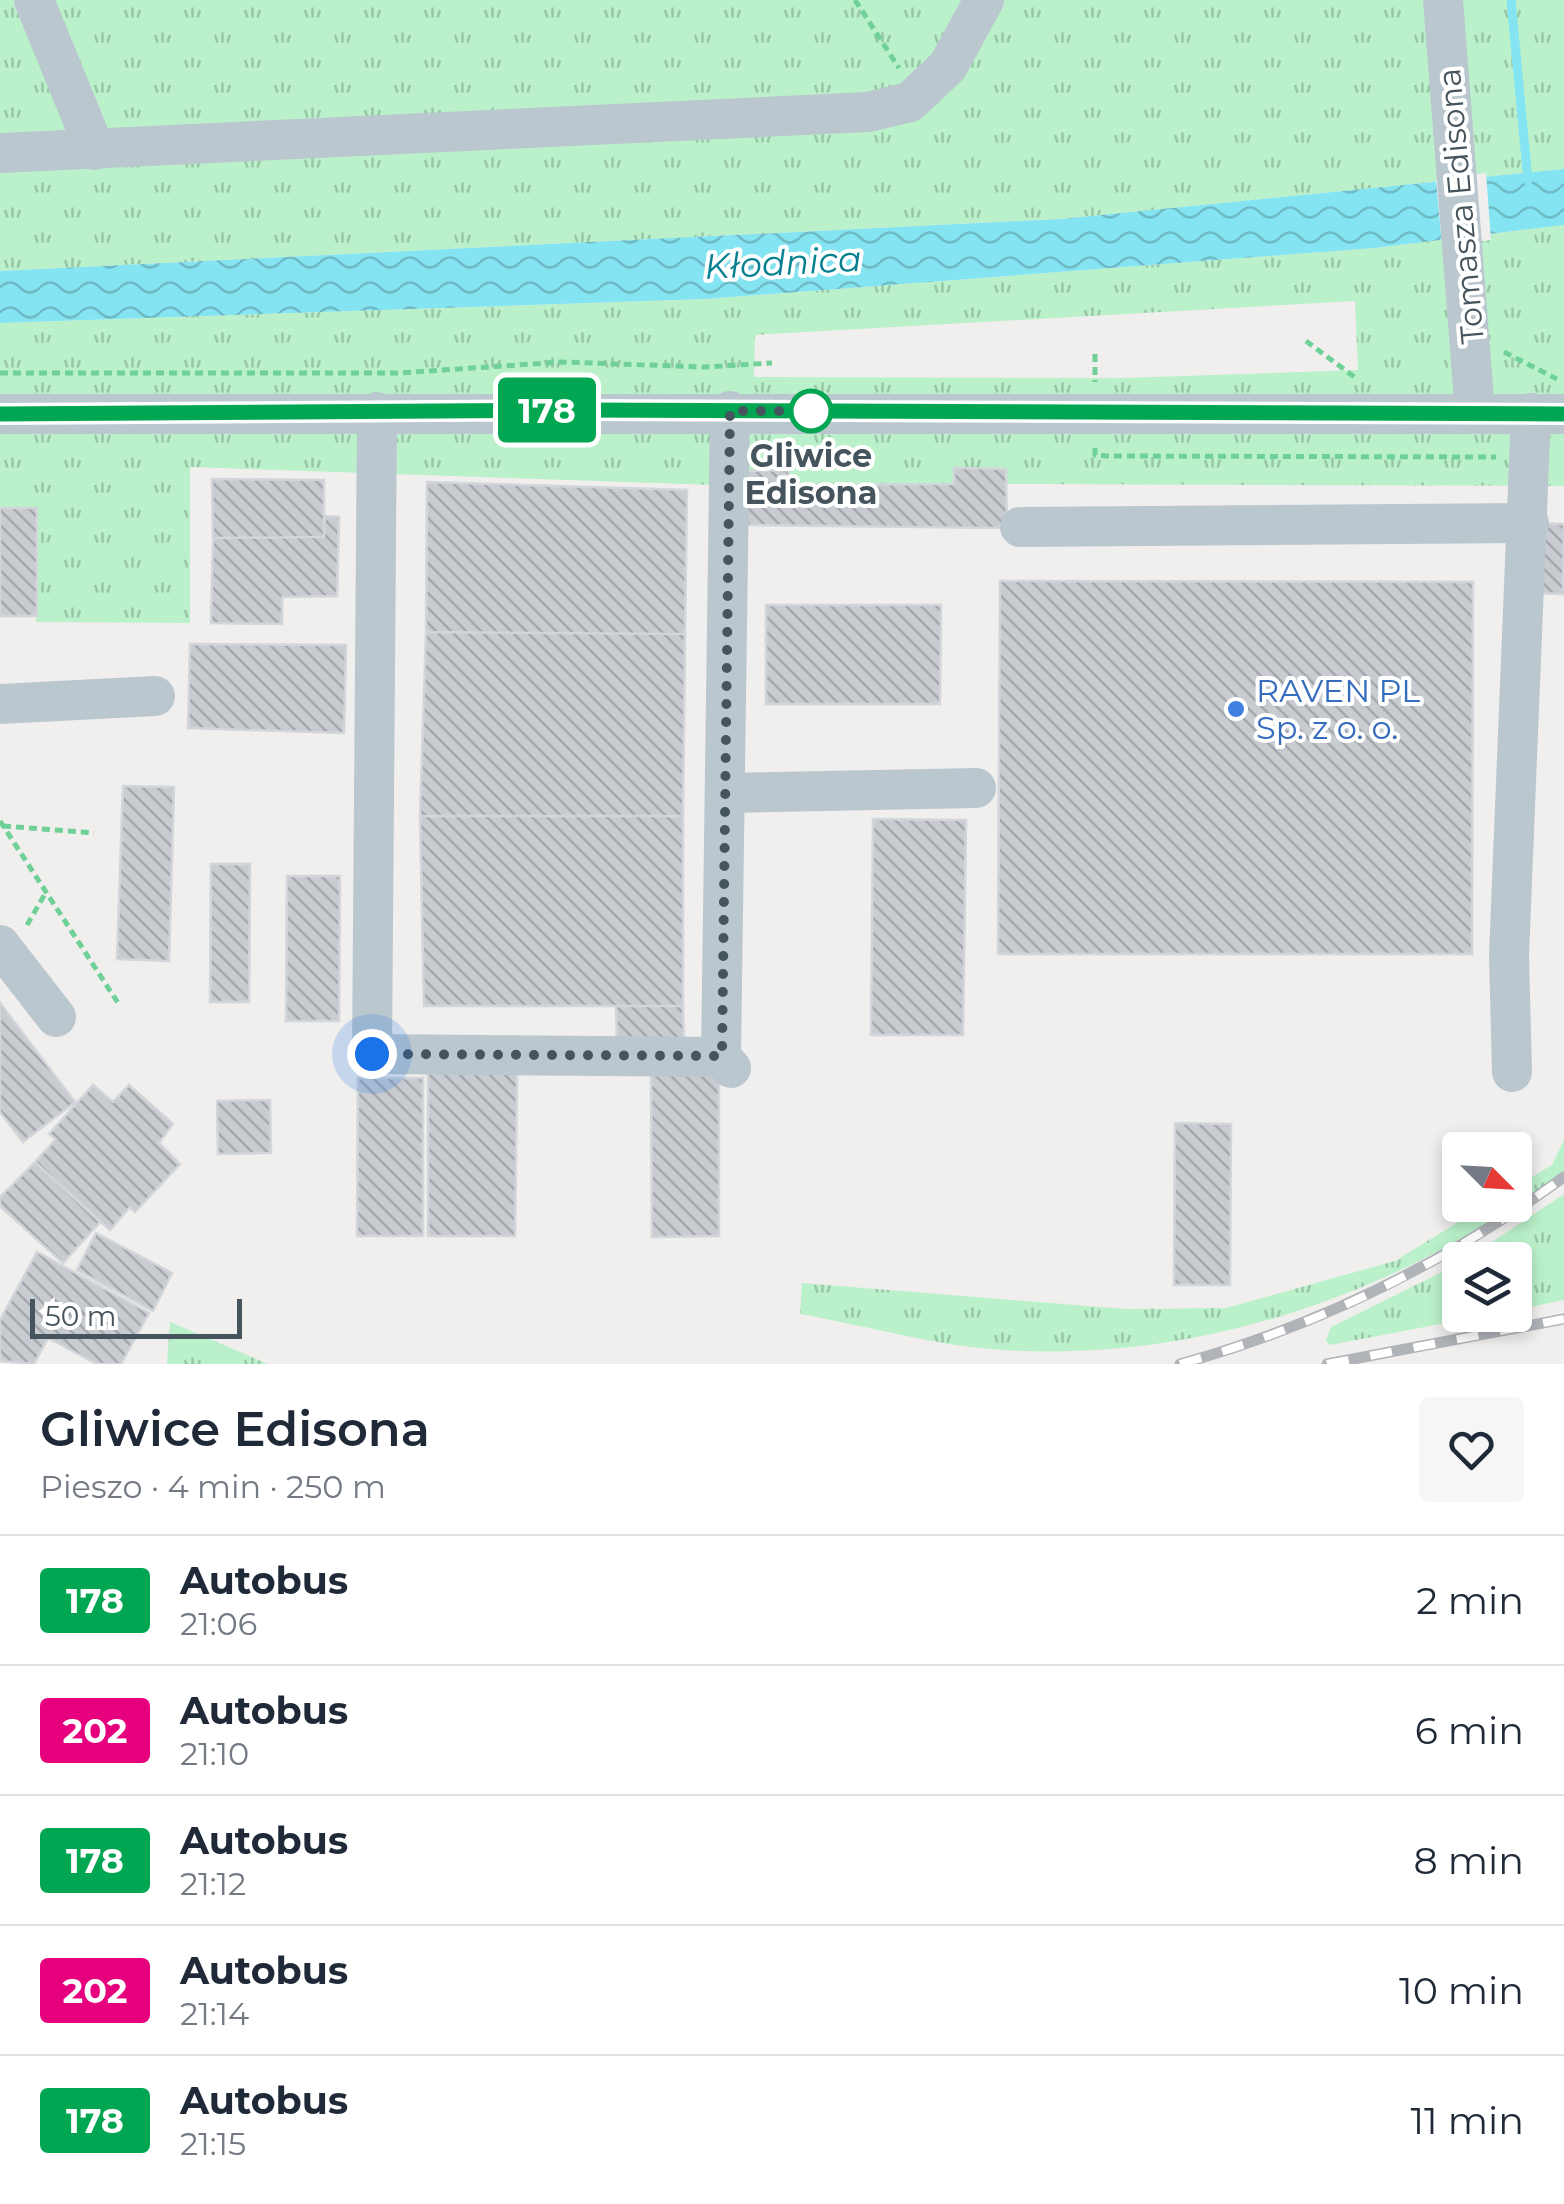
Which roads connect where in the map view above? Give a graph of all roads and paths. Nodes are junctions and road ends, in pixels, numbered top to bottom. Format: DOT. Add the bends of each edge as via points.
graph roads {
  1 [pos="34,0"];
  2 [pos="856,0"];
  3 [pos="984,0"];
  4 [pos="1443,0"];
  5 [pos="917,96"];
  6 [pos="94,150"];
  7 [pos="0,153"];
  8 [pos="1306,340"];
  9 [pos="1496,347"];
  10 [pos="772,363"];
  11 [pos="0,372"];
  12 [pos="1564,381"];
  13 [pos="1364,384"];
  14 [pos="730,411"];
  15 [pos="377,412"];
  16 [pos="1476,412"];
  17 [pos="1547,413"];
  18 [pos="0,414"];
  19 [pos="1095,455"];
  20 [pos="1532,457"];
  21 [pos="1529,523"];
  22 [pos="1020,527"];
  23 [pos="6,695"];
  24 [pos="155,696"];
  25 [pos="976,788"];
  26 [pos="725,794"];
  27 [pos="2,823"];
  28 [pos="94,832"];
  29 [pos="46,894"];
  30 [pos="8,937"];
  31 [pos="120,1006"];
  32 [pos="56,1017"];
  33 [pos="1512,1072"];
  1 -- 6 [label="street"];
  2 -- 5 [label="path"];
  3 -- 5 [label="street" via="948,66"];
  4 -- 16 [label="street, Tomasza Edisona"];
  5 -- 6 [label="street" via="868,112"];
  6 -- 7 [label="street"];
  8 -- 13 [label="path"];
  9 -- 12 [label="path"];
  10 -- 11 [label="path" via="562,362 399,374"];
  14 -- 15 [label="street"];
  14 -- 16 [label="street"];
  14 -- 26 [label="street"];
  15 -- 18 [label="street"];
  15 -- 26 [label="street" via="372,1054 726,1062"];
  16 -- 17 [label="street"];
  17 -- 20 [label="street"];
  19 -- 20 [label="path"];
  20 -- 21 [label="street"];
  21 -- 22 [label="street"];
  21 -- 33 [label="street" via="1509,956"];
  23 -- 24 [label="street"];
  25 -- 26 [label="street"];
  27 -- 28 [label="path"];
  27 -- 29 [label="path"];
  29 -- 30 [label="path" via="25,926"];
  29 -- 31 [label="path"];
  30 -- 32 [label="street"];
}
